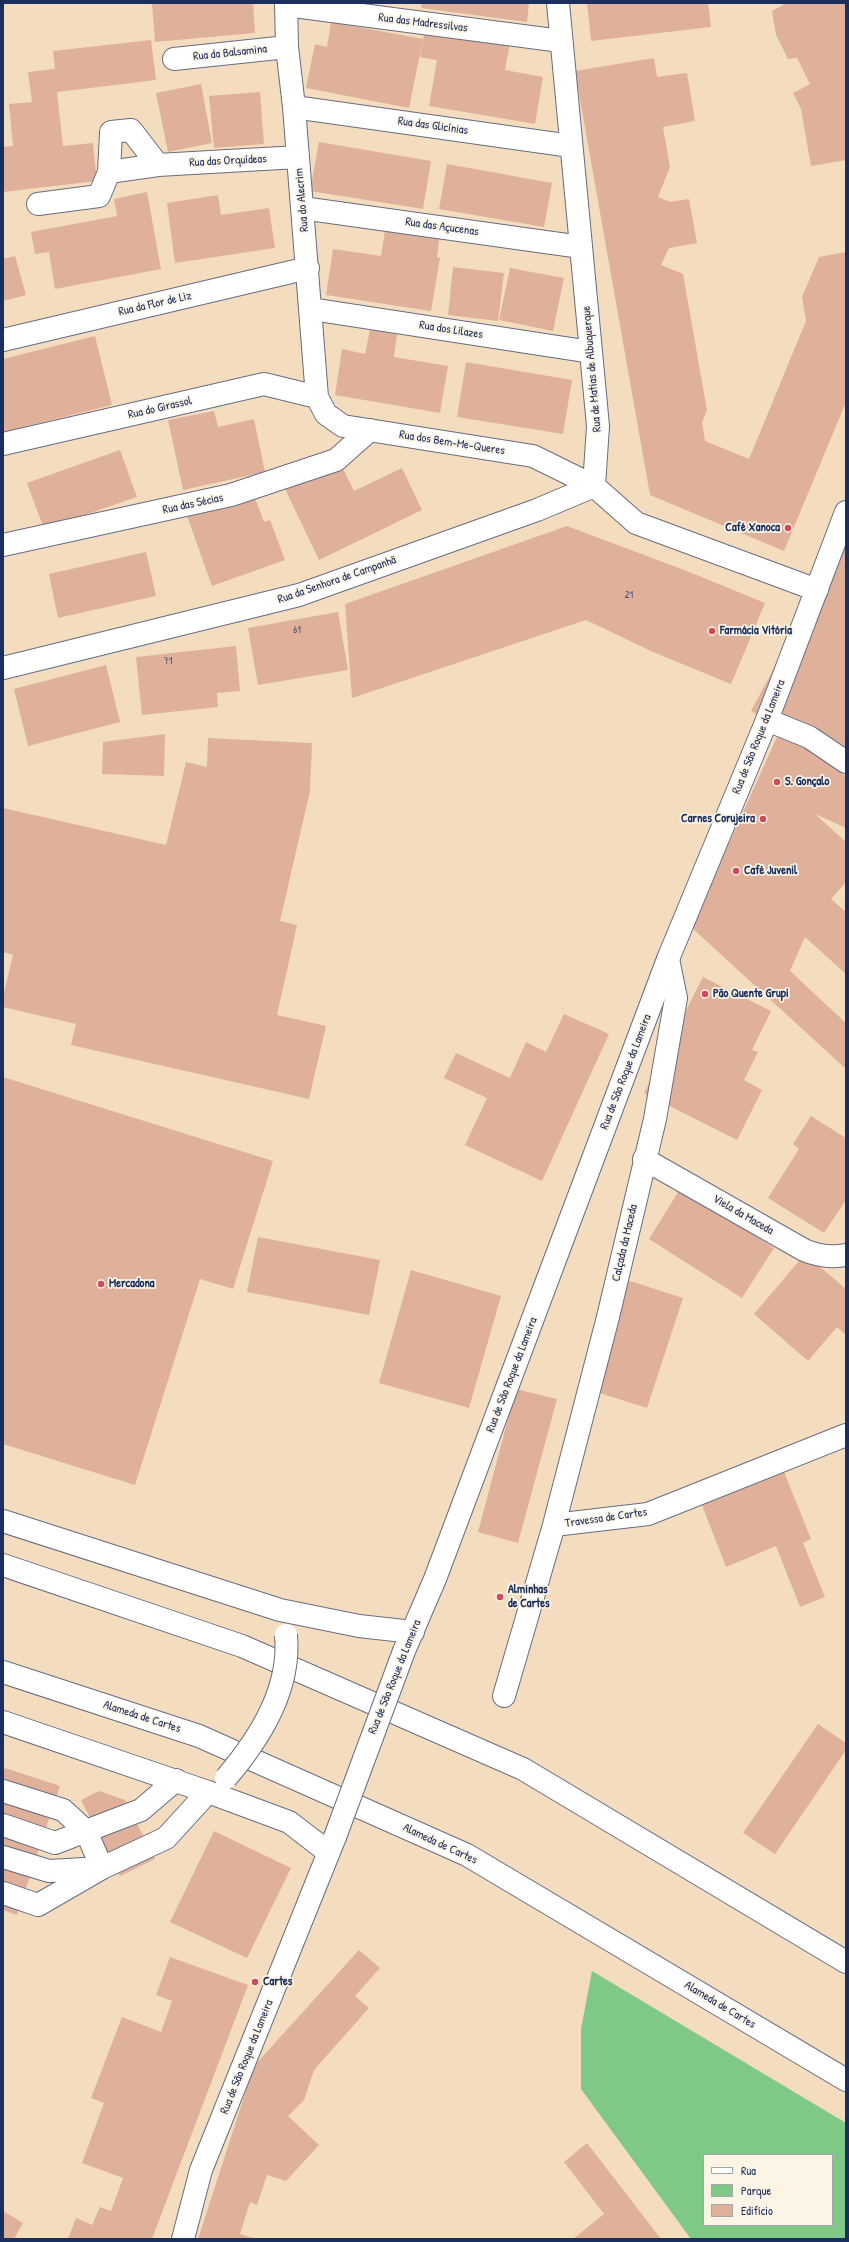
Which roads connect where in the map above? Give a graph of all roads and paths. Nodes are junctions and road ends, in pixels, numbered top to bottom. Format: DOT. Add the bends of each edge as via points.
graph roads {
  1 [pos="558,3"];
  2 [pos="286,4"];
  3 [pos="561,41"];
  4 [pos="287,47"];
  5 [pos="174,59"];
  6 [pos="294,107"];
  7 [pos="571,146"];
  8 [pos="298,156"];
  9 [pos="158,164"];
  10 [pos="109,172"];
  11 [pos="38,204"];
  12 [pos="302,208"];
  13 [pos="581,247"];
  14 [pos="308,268"];
  15 [pos="311,309"];
  16 [pos="3,340"];
  17 [pos="591,352"];
  18 [pos="317,397"];
  19 [pos="370,430"];
  20 [pos="3,444"];
  21 [pos="594,486"];
  22 [pos="846,512"];
  23 [pos="3,545"];
  24 [pos="818,590"];
  25 [pos="3,668"];
  26 [pos="767,720"];
  27 [pos="846,762"];
  28 [pos="668,959"];
  29 [pos="644,1159"];
  30 [pos="846,1255"];
  31 [pos="846,1435"];
  32 [pos="3,1522"];
  33 [pos="554,1525"];
  34 [pos="3,1565"];
  35 [pos="280,1610"];
  36 [pos="413,1632"];
  37 [pos="3,1672"];
  38 [pos="504,1696"];
  39 [pos="3,1722"];
  40 [pos="176,1780"];
  41 [pos="3,1791"];
  42 [pos="208,1792"];
  43 [pos="3,1825"];
  44 [pos="86,1831"];
  45 [pos="331,1844"];
  46 [pos="3,1857"];
  47 [pos="102,1868"];
  48 [pos="3,1893"];
  49 [pos="846,1962"];
  50 [pos="846,2080"];
  51 [pos="183,2239"];
  1 -- 3 [label="street, Rua de Matias de Albuquerque"];
  2 -- 3 [label="street, Rua das Madressilvas"];
  2 -- 4 [label="street, Rua do Alecrim"];
  3 -- 7 [label="street, Rua de Matias de Albuquerque"];
  4 -- 5 [label="street, Rua da Balsamina"];
  4 -- 6 [label="street, Rua do Alecrim"];
  6 -- 7 [label="street, Rua das Glicínias"];
  6 -- 8 [label="street, Rua do Alecrim"];
  7 -- 13 [label="street, Rua de Matias de Albuquerque"];
  8 -- 9 [label="street, Rua das Orquídeas"];
  8 -- 12 [label="street, Rua do Alecrim"];
  9 -- 10 [label="street, Rua das Orquídeas"];
  9 -- 10 [label="street" via="130,130 111,132"];
  10 -- 11 [label="street" via="99,196"];
  12 -- 13 [label="street, Rua das Açucenas"];
  12 -- 14 [label="street, Rua do Alecrim"];
  13 -- 17 [label="street, Rua de Matias de Albuquerque"];
  14 -- 15 [label="street, Rua do Alecrim"];
  14 -- 16 [label="street, Rua da Flor de Liz"];
  15 -- 17 [label="street, Rua dos Lilazes"];
  15 -- 18 [label="street, Rua do Alecrim"];
  17 -- 21 [label="street, Rua de Matias de Albuquerque" via="598,426"];
  18 -- 19 [label="street, Rua dos Bem-Me-Queres" via="326,414 343,426"];
  18 -- 20 [label="street, Rua do Girassol" via="264,384"];
  19 -- 21 [label="street, Rua dos Bem-Me-Queres" via="533,456"];
  19 -- 23 [label="street, Rua das Sécias" via="336,460 231,495"];
  21 -- 24 [label="street" via="636,523"];
  21 -- 25 [label="street, Rua da Senhora de Campanhã" via="537,510 299,595"];
  22 -- 24 [label="street, Rua de São Roque da Lameira"];
  24 -- 26 [label="street, Rua de São Roque da Lameira"];
  26 -- 27 [label="street" via="809,738"];
  26 -- 28 [label="street, Rua de São Roque da Lameira"];
  28 -- 29 [label="street, Calçada da Maceda" via="676,998 655,1119"];
  28 -- 36 [label="street, Rua de São Roque da Lameira" via="436,1579"];
  29 -- 30 [label="street, Viela da Maceda" via="804,1250 833,1257"];
  29 -- 33 [label="street, Calçada da Maceda" via="608,1317"];
  31 -- 33 [label="street, Travessa de Cartes" via="648,1514"];
  32 -- 35 [label="street"];
  33 -- 38 [label="street, Travessa de Cartes"];
  34 -- 49 [label="street" via="242,1646 523,1769"];
  35 -- 36 [label="street" via="359,1626"];
  35 -- 42 [label="street, bridge" via="288,1653 285,1675 272,1708 253,1745 226,1778"];
  36 -- 45 [label="street, Rua de São Roque da Lameira, bridge"];
  37 -- 50 [label="street, Alameda de Cartes" via="199,1736 467,1855"];
  39 -- 40 [label="street"];
  40 -- 42 [label="street"];
  40 -- 44 [label="street" via="141,1810"];
  41 -- 44 [label="street" via="63,1810"];
  42 -- 45 [label="street" via="289,1822"];
  42 -- 47 [label="street" via="166,1838"];
  43 -- 44 [label="street" via="55,1843"];
  44 -- 47 [label="street"];
  45 -- 51 [label="street, Rua de São Roque da Lameira" via="201,2170"];
  46 -- 47 [label="street" via="49,1871"];
  47 -- 48 [label="street" via="38,1905"];
}
